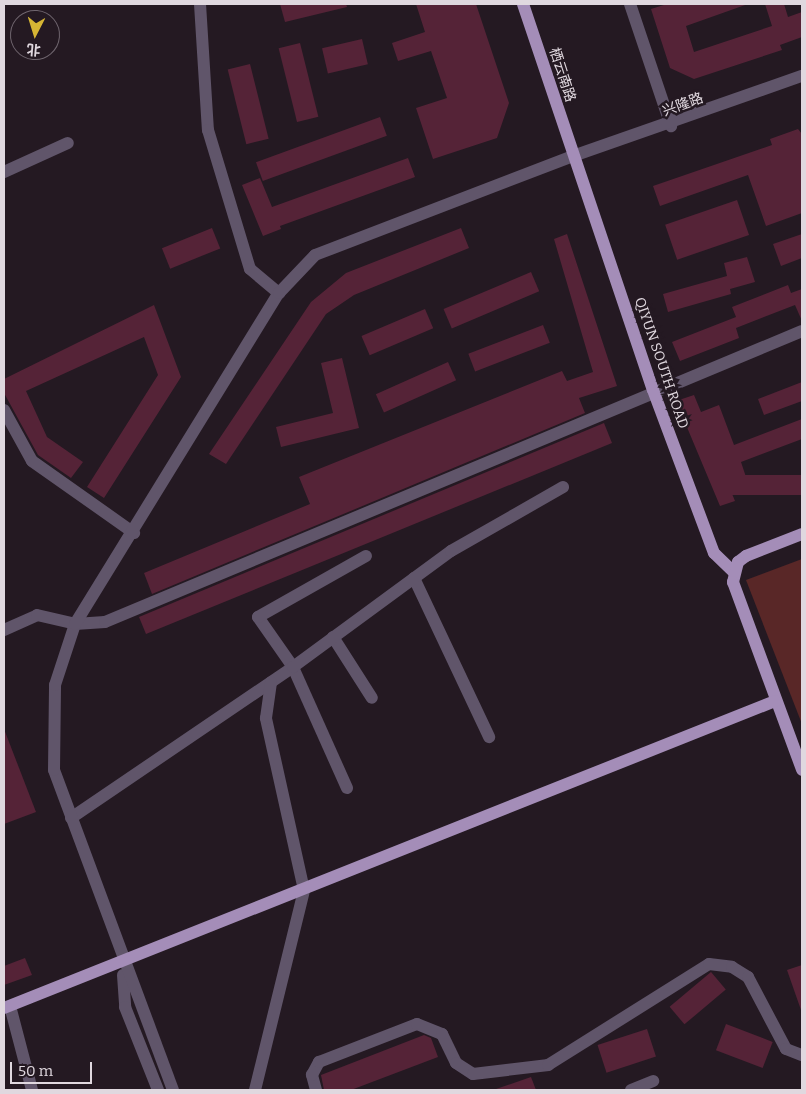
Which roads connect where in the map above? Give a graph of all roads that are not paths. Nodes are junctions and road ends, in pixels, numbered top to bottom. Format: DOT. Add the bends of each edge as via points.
graph roads {
  1 [pos="200,4"];
  2 [pos="523,4"];
  3 [pos="630,4"];
  4 [pos="802,76"];
  5 [pos="671,126"];
  6 [pos="68,143"];
  7 [pos="573,156"];
  8 [pos="4,172"];
  9 [pos="279,293"];
  10 [pos="802,331"];
  11 [pos="653,390"];
  12 [pos="4,410"];
  13 [pos="563,487"];
  14 [pos="134,532"];
  15 [pos="802,534"];
  16 [pos="366,556"];
  17 [pos="734,572"];
  18 [pos="414,578"];
  19 [pos="75,624"];
  20 [pos="4,630"];
  21 [pos="333,638"];
  22 [pos="293,667"];
  23 [pos="271,682"];
  24 [pos="372,698"];
  25 [pos="775,701"];
  26 [pos="489,737"];
  27 [pos="802,770"];
  28 [pos="347,788"];
  29 [pos="71,818"];
  30 [pos="304,890"];
  31 [pos="123,963"];
  32 [pos="7,1007"];
  33 [pos="802,1055"];
  34 [pos="653,1081"];
  35 [pos="32,1090"];
  36 [pos="158,1090"];
  37 [pos="173,1090"];
  38 [pos="255,1090"];
  39 [pos="316,1090"];
  40 [pos="631,1090"];
  1 -- 9 [label="street" via="208,130 250,270"];
  2 -- 7 [label="main road, 栖云南路"];
  3 -- 5 [label="street"];
  4 -- 5 [label="street, 兴隆路"];
  5 -- 7 [label="street, 兴隆路"];
  6 -- 8 [label="street"];
  7 -- 9 [label="street, 兴隆路" via="315,254"];
  7 -- 11 [label="main road, QIYUN SOUTH ROAD"];
  9 -- 14 [label="street, 兴隆路"];
  10 -- 11 [label="street"];
  11 -- 17 [label="main road, QIYUN SOUTH ROAD" via="714,553"];
  11 -- 19 [label="street" via="105,622"];
  12 -- 14 [label="street" via="32,461"];
  13 -- 18 [label="street" via="451,552"];
  14 -- 19 [label="street, 兴隆路"];
  15 -- 17 [label="main road" via="746,556"];
  16 -- 22 [label="street" via="258,617"];
  17 -- 25 [label="main road" via="733,593"];
  18 -- 21 [label="street"];
  18 -- 26 [label="street"];
  19 -- 20 [label="street" via="37,615"];
  19 -- 29 [label="street, 兴隆路" via="55,685 54,770"];
  21 -- 22 [label="street"];
  21 -- 24 [label="street"];
  22 -- 23 [label="street"];
  22 -- 28 [label="street"];
  23 -- 29 [label="street"];
  23 -- 30 [label="street" via="266,718"];
  25 -- 27 [label="main road"];
  25 -- 30 [label="main road"];
  29 -- 31 [label="street, 兴隆路"];
  30 -- 31 [label="main road"];
  30 -- 38 [label="street"];
  31 -- 32 [label="main road"];
  31 -- 36 [label="street" via="125,1007"];
  31 -- 37 [label="street, 兴隆路"];
  32 -- 35 [label="street"];
  33 -- 39 [label="street" via="786,1049 748,977 732,967 709,964 548,1065 473,1074 456,1063 442,1034 430,1026 411,1025 319,1062 312,1075"];
  34 -- 40 [label="street"];
}
